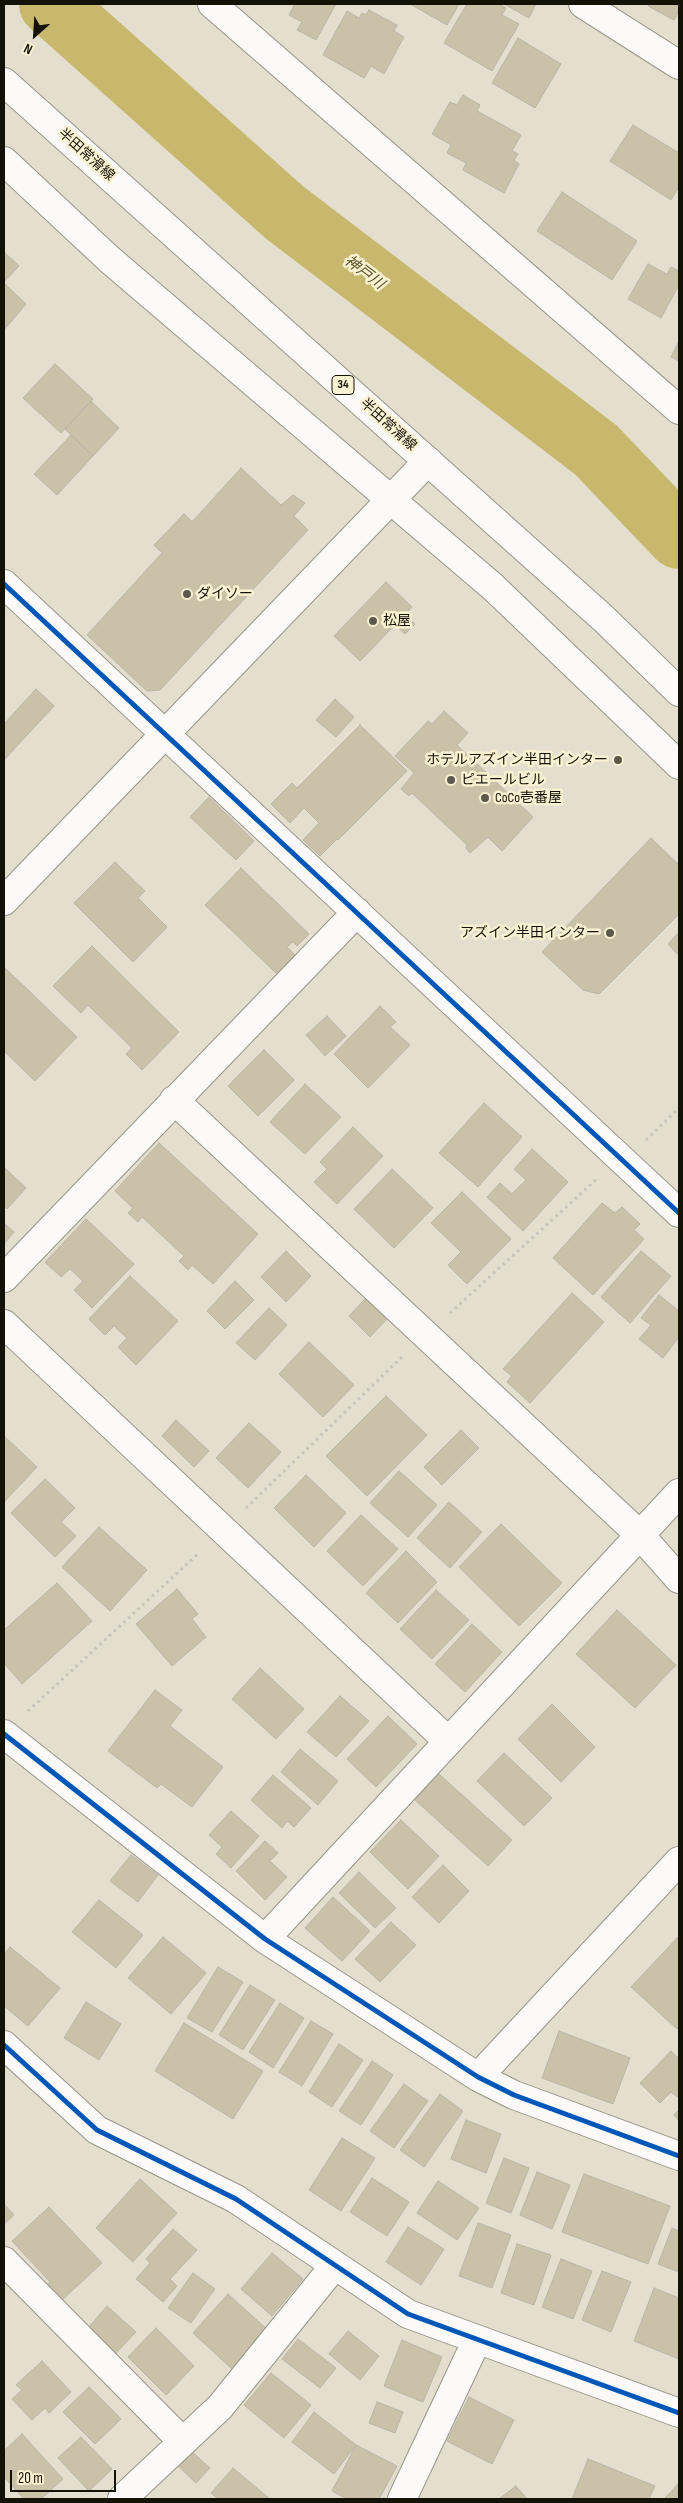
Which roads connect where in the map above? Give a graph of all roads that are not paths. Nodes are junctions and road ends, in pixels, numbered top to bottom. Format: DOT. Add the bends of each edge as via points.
graph roads {
  1 [pos="213,4"];
  2 [pos="583,4"];
  3 [pos="679,64"];
  4 [pos="4,82"];
  5 [pos="4,162"];
  6 [pos="679,410"];
  7 [pos="428,461"];
  8 [pos="392,500"];
  9 [pos="4,584"];
  10 [pos="679,692"];
  11 [pos="165,734"];
  12 [pos="679,765"];
  13 [pos="4,901"];
  14 [pos="357,912"];
  15 [pos="174,1100"];
  16 [pos="679,1213"];
  17 [pos="4,1278"];
  18 [pos="4,1324"];
  19 [pos="679,1493"];
  20 [pos="640,1535"];
  21 [pos="679,1579"];
  22 [pos="4,1734"];
  23 [pos="448,1741"];
  24 [pos="679,1861"];
  25 [pos="265,1939"];
  26 [pos="4,2045"];
  27 [pos="478,2077"];
  28 [pos="679,2156"];
  29 [pos="4,2261"];
  30 [pos="334,2265"];
  31 [pos="476,2340"];
  32 [pos="679,2413"];
  33 [pos="182,2442"];
  34 [pos="122,2499"];
  35 [pos="402,2499"];
  1 -- 6 [label="street"];
  2 -- 3 [label="street"];
  4 -- 7 [label="street, 半田常滑線 / 34"];
  5 -- 8 [label="street" via="109,260"];
  7 -- 8 [label="street"];
  7 -- 10 [label="street, 半田常滑線 / 34" via="604,619"];
  8 -- 11 [label="street"];
  8 -- 12 [label="street" via="534,625"];
  9 -- 11 [label="street"];
  11 -- 13 [label="street"];
  11 -- 14 [label="street"];
  14 -- 15 [label="street"];
  14 -- 16 [label="street"];
  15 -- 17 [label="street"];
  15 -- 20 [label="street"];
  18 -- 23 [label="street"];
  19 -- 20 [label="street"];
  20 -- 21 [label="street"];
  20 -- 23 [label="street"];
  22 -- 25 [label="street"];
  23 -- 25 [label="street"];
  24 -- 27 [label="street"];
  25 -- 27 [label="street"];
  26 -- 30 [label="street" via="97,2130 236,2199"];
  27 -- 28 [label="street" via="514,2095"];
  29 -- 33 [label="street"];
  30 -- 31 [label="street" via="408,2314"];
  30 -- 33 [label="street" via="220,2407"];
  31 -- 32 [label="street"];
  31 -- 35 [label="street"];
  33 -- 34 [label="street"];
}
